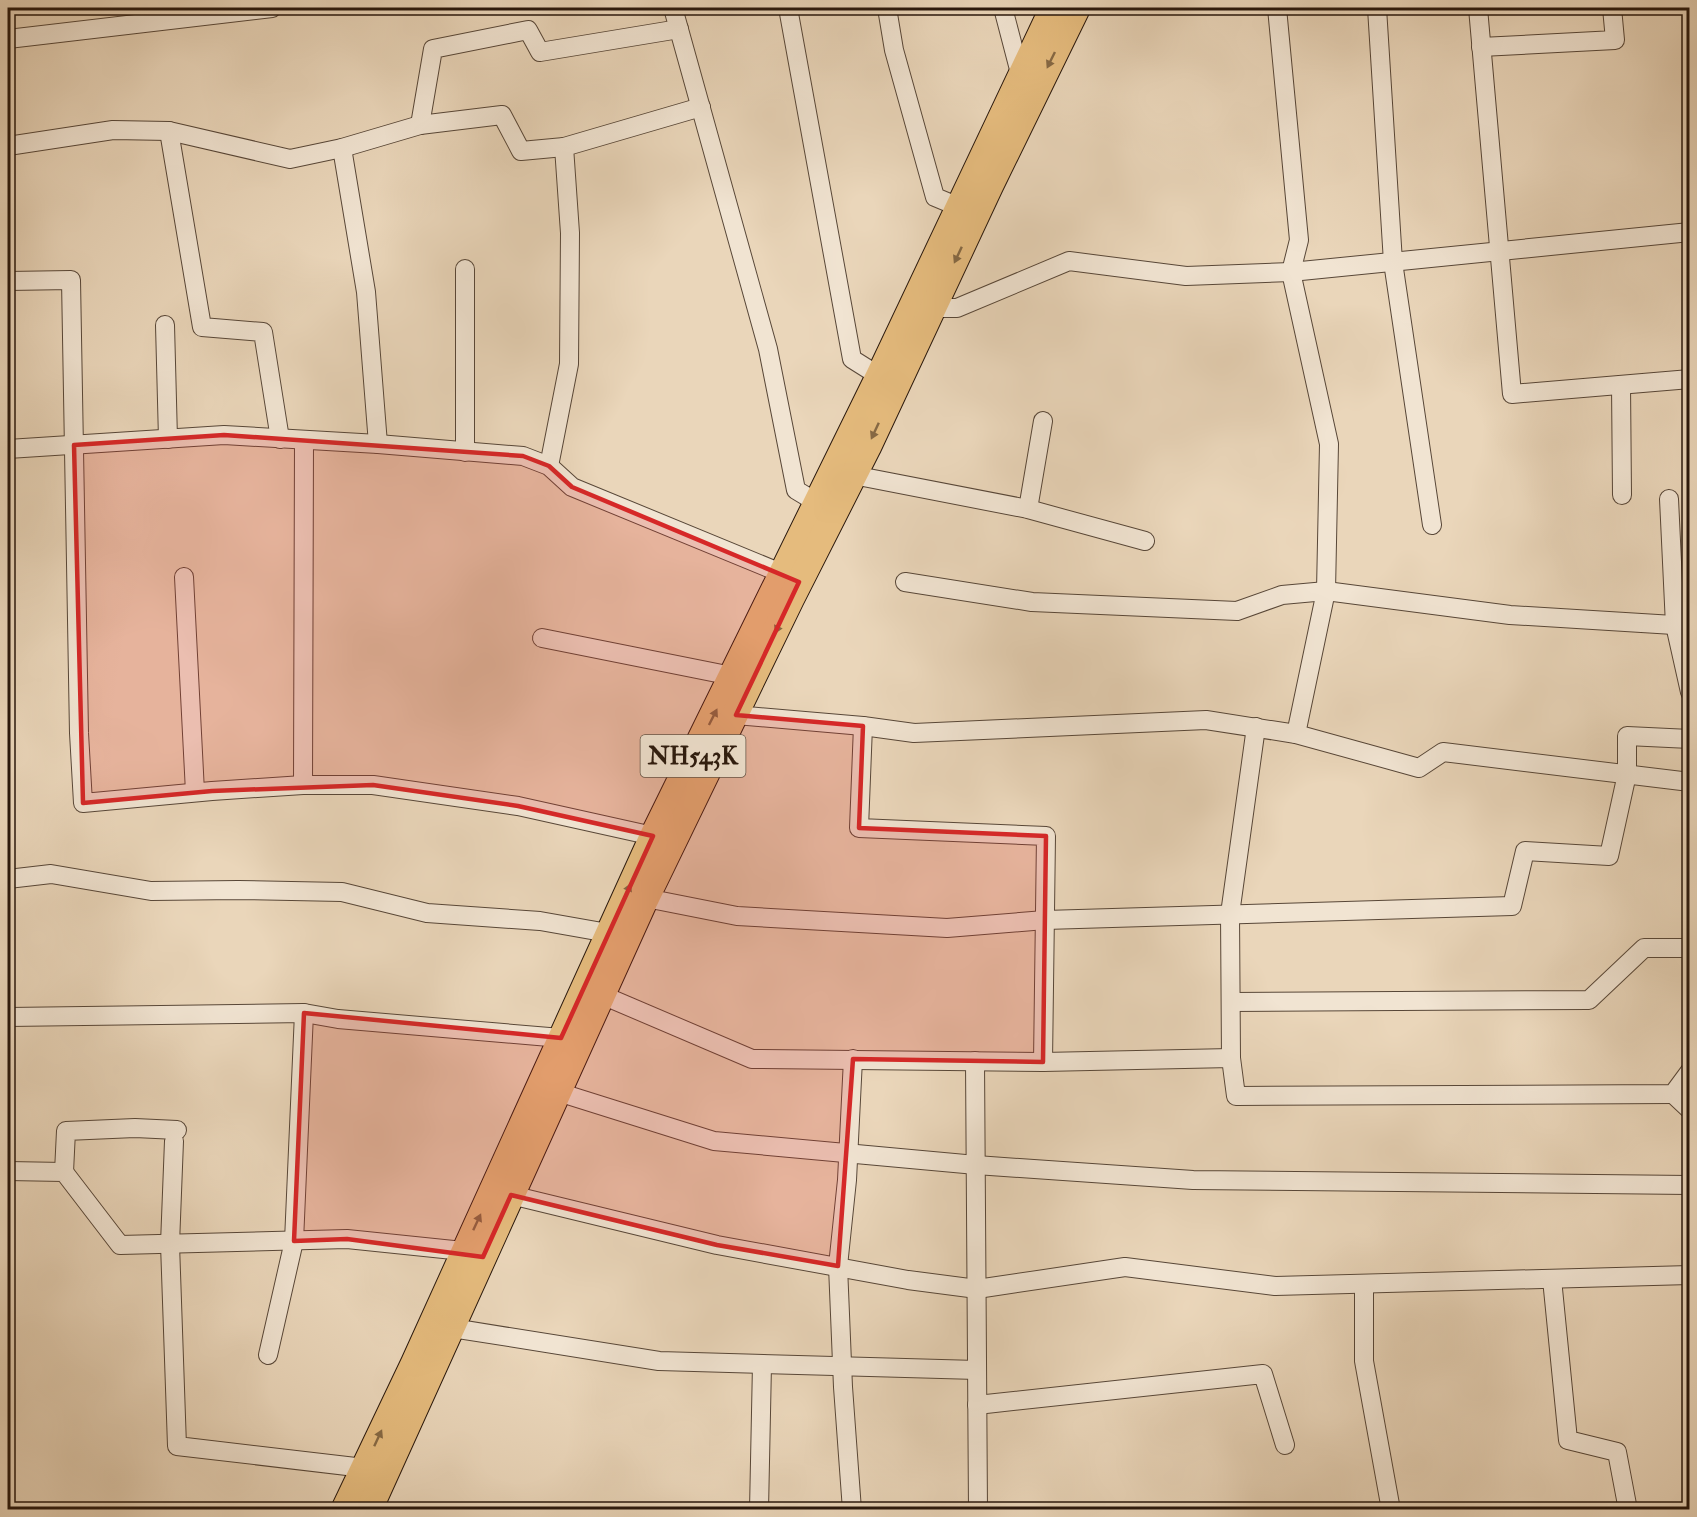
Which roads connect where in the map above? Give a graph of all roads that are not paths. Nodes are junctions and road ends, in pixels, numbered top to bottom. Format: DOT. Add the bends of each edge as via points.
graph roads {
  1 [pos="273,8"];
  2 [pos="674,8"];
  3 [pos="788,8"];
  4 [pos="887,8"];
  5 [pos="1003,8"];
  6 [pos="1053,8"];
  7 [pos="1077,8"];
  8 [pos="1277,8"];
  9 [pos="1377,8"];
  10 [pos="1478,8"];
  11 [pos="1612,8"];
  12 [pos="680,29"];
  13 [pos="8,39"];
  14 [pos="1481,47"];
  15 [pos="1021,77"];
  16 [pos="701,107"];
  17 [pos="420,125"];
  18 [pos="169,131"];
  19 [pos="8,146"];
  20 [pos="564,147"];
  21 [pos="342,148"];
  22 [pos="968,210"];
  23 [pos="1689,232"];
  24 [pos="1500,251"];
  25 [pos="1393,262"];
  26 [pos="465,269"];
  27 [pos="1291,272"];
  28 [pos="8,281"];
  29 [pos="932,308"];
  30 [pos="165,325"];
  31 [pos="888,380"];
  32 [pos="1689,380"];
  33 [pos="1621,386"];
  34 [pos="1043,421"];
  35 [pos="168,439"];
  36 [pos="280,439"];
  37 [pos="304,441"];
  38 [pos="378,444"];
  39 [pos="74,445"];
  40 [pos="8,449"];
  41 [pos="465,452"];
  42 [pos="549,466"];
  43 [pos="854,475"];
  44 [pos="1622,495"];
  45 [pos="1669,499"];
  46 [pos="816,502"];
  47 [pos="1028,509"];
  48 [pos="1431,525"];
  49 [pos="1145,541"];
  50 [pos="184,577"];
  51 [pos="790,578"];
  52 [pos="905,582"];
  53 [pos="1326,591"];
  54 [pos="1682,625"];
  55 [pos="542,638"];
  56 [pos="732,676"];
  57 [pos="1689,692"];
  58 [pos="736,715"];
  59 [pos="863,726"];
  60 [pos="1256,728"];
  61 [pos="1296,734"];
  62 [pos="1689,739"];
  63 [pos="1627,774"];
  64 [pos="1689,782"];
  65 [pos="303,785"];
  66 [pos="195,792"];
  67 [pos="652,836"];
  68 [pos="8,879"];
  69 [pos="646,898"];
  70 [pos="1230,914"];
  71 [pos="1045,920"];
  72 [pos="608,933"];
  73 [pos="1689,948"];
  74 [pos="593,991"];
  75 [pos="1231,1002"];
  76 [pos="304,1013"];
  77 [pos="8,1017"];
  78 [pos="561,1038"];
  79 [pos="1231,1058"];
  80 [pos="853,1059"];
  81 [pos="975,1061"];
  82 [pos="1044,1062"];
  83 [pos="1689,1071"];
  84 [pos="558,1092"];
  85 [pos="1673,1094"];
  86 [pos="1689,1110"];
  87 [pos="849,1153"];
  88 [pos="976,1165"];
  89 [pos="8,1171"];
  90 [pos="64,1172"];
  91 [pos="1689,1185"];
  92 [pos="502,1191"];
  93 [pos="294,1241"];
  94 [pos="170,1244"];
  95 [pos="473,1254"];
  96 [pos="838,1266"];
  97 [pos="1689,1275"];
  98 [pos="1552,1279"];
  99 [pos="1364,1284"];
  100 [pos="977,1289"];
  101 [pos="452,1328"];
  102 [pos="268,1355"];
  103 [pos="762,1364"];
  104 [pos="844,1366"];
  105 [pos="977,1370"];
  106 [pos="977,1405"];
  107 [pos="1285,1444"];
  108 [pos="364,1468"];
  109 [pos="344,1509"];
  110 [pos="369,1509"];
  111 [pos="759,1509"];
  112 [pos="852,1509"];
  113 [pos="978,1509"];
  114 [pos="1391,1509"];
  115 [pos="1628,1509"];
  1 -- 13 [label="street"];
  2 -- 12 [label="street"];
  3 -- 31 [label="street" via="852,359"];
  4 -- 22 [label="street" via="894,50 935,197"];
  5 -- 15 [label="street"];
  6 -- 15 [label="highway, NH543K"];
  7 -- 22 [label="highway, NH543K, one-way"];
  8 -- 27 [label="street" via="1299,240"];
  9 -- 25 [label="street"];
  10 -- 14 [label="street"];
  11 -- 14 [label="street" via="1615,40"];
  12 -- 16 [label="street"];
  12 -- 17 [label="street" via="540,52 528,30 433,49"];
  14 -- 24 [label="street"];
  15 -- 22 [label="highway, NH543K"];
  16 -- 20 [label="street"];
  16 -- 46 [label="street" via="768,349 796,490"];
  17 -- 20 [label="street" via="502,115 521,151"];
  17 -- 21 [label="street"];
  18 -- 19 [label="street" via="113,130"];
  18 -- 21 [label="street" via="290,159"];
  18 -- 36 [label="street" via="202,327 263,332"];
  20 -- 42 [label="street" via="570,233 569,364"];
  21 -- 38 [label="street" via="366,292"];
  22 -- 29 [label="highway, NH543K, one-way"];
  22 -- 31 [label="highway, NH543K"];
  23 -- 24 [label="street"];
  24 -- 25 [label="street"];
  24 -- 33 [label="street" via="1512,394"];
  25 -- 27 [label="street"];
  25 -- 48 [label="street"];
  26 -- 41 [label="street"];
  27 -- 29 [label="street" via="1186,276 1069,261 957,308"];
  27 -- 53 [label="street" via="1329,444"];
  28 -- 39 [label="street" via="71,280"];
  29 -- 31 [label="highway, NH543K"];
  30 -- 35 [label="street"];
  31 -- 43 [label="highway, NH543K, one-way"];
  31 -- 46 [label="highway, NH543K"];
  32 -- 33 [label="street"];
  33 -- 44 [label="street"];
  34 -- 47 [label="street"];
  35 -- 36 [label="street" via="224,435"];
  35 -- 39 [label="street"];
  36 -- 37 [label="street"];
  37 -- 38 [label="street"];
  37 -- 65 [label="street"];
  38 -- 41 [label="street"];
  39 -- 40 [label="street"];
  39 -- 66 [label="street" via="83,804"];
  41 -- 42 [label="street" via="523,456"];
  42 -- 51 [label="street" via="572,487"];
  43 -- 47 [label="street"];
  43 -- 51 [label="highway, NH543K"];
  45 -- 54 [label="street"];
  46 -- 51 [label="highway, NH543K"];
  47 -- 49 [label="street"];
  50 -- 66 [label="street"];
  51 -- 56 [label="highway, NH543K"];
  51 -- 58 [label="highway, NH543K, one-way"];
  52 -- 53 [label="street" via="1032,602 1237,611 1282,595"];
  53 -- 54 [label="street" via="1510,615"];
  53 -- 61 [label="street"];
  54 -- 57 [label="street"];
  55 -- 56 [label="street"];
  67 -- 56 [label="highway, NH543K, one-way"];
  58 -- 59 [label="street"];
  58 -- 69 [label="highway, NH543K"];
  59 -- 60 [label="street" via="914,733 1206,720"];
  59 -- 71 [label="street" via="859,828 1046,836"];
  60 -- 61 [label="street"];
  60 -- 70 [label="street"];
  61 -- 63 [label="street" via="1419,768 1443,752"];
  62 -- 63 [label="street" via="1627,736"];
  63 -- 64 [label="street"];
  63 -- 70 [label="street" via="1610,856 1525,851 1512,906"];
  65 -- 66 [label="street"];
  65 -- 67 [label="street" via="374,785 518,806"];
  72 -- 67 [label="highway, NH543K, one-way"];
  68 -- 72 [label="street" via="51,874 151,891 342,892 427,913 540,921"];
  69 -- 71 [label="street" via="737,916 935,927"];
  69 -- 74 [label="highway, NH543K"];
  70 -- 71 [label="street"];
  70 -- 75 [label="street"];
  71 -- 82 [label="street"];
  72 -- 74 [label="highway, NH543K"];
  73 -- 75 [label="street" via="1644,948 1588,1000"];
  74 -- 78 [label="highway, NH543K"];
  74 -- 80 [label="street" via="752,1059"];
  74 -- 84 [label="highway, NH543K"];
  75 -- 79 [label="street"];
  76 -- 77 [label="street"];
  76 -- 78 [label="street"];
  76 -- 93 [label="street"];
  78 -- 92 [label="highway, NH543K"];
  79 -- 82 [label="street"];
  79 -- 85 [label="street" via="1236,1096"];
  80 -- 81 [label="street"];
  80 -- 87 [label="street"];
  81 -- 82 [label="street"];
  81 -- 88 [label="street"];
  83 -- 85 [label="street"];
  84 -- 87 [label="street" via="714,1141"];
  84 -- 92 [label="highway, NH543K"];
  85 -- 86 [label="street"];
  87 -- 88 [label="street"];
  87 -- 96 [label="street"];
  88 -- 91 [label="street" via="1193,1179"];
  88 -- 100 [label="street"];
  89 -- 90 [label="street"];
  90 -- 94 [label="street" via="120,1245"];
  90 -- 94 [label="street" via="66,1131 135,1128 175,1135"];
  92 -- 95 [label="highway, NH543K"];
  92 -- 96 [label="street" via="717,1245"];
  93 -- 94 [label="street"];
  93 -- 95 [label="street" via="347,1239"];
  93 -- 102 [label="street"];
  94 -- 108 [label="street" via="177,1446"];
  95 -- 101 [label="highway, NH543K"];
  108 -- 95 [label="highway, NH543K, one-way"];
  96 -- 100 [label="street"];
  96 -- 104 [label="street"];
  97 -- 98 [label="street"];
  98 -- 99 [label="street"];
  98 -- 115 [label="street" via="1568,1440 1617,1452"];
  99 -- 100 [label="street" via="1275,1286 1125,1267"];
  99 -- 114 [label="street" via="1364,1361"];
  100 -- 105 [label="street"];
  101 -- 103 [label="street" via="659,1361"];
  101 -- 110 [label="highway, NH543K"];
  103 -- 104 [label="street"];
  103 -- 111 [label="street"];
  104 -- 105 [label="street"];
  104 -- 112 [label="street"];
  105 -- 106 [label="street"];
  106 -- 107 [label="street" via="1263,1374"];
  106 -- 113 [label="street"];
  108 -- 109 [label="highway, NH543K"];
}
